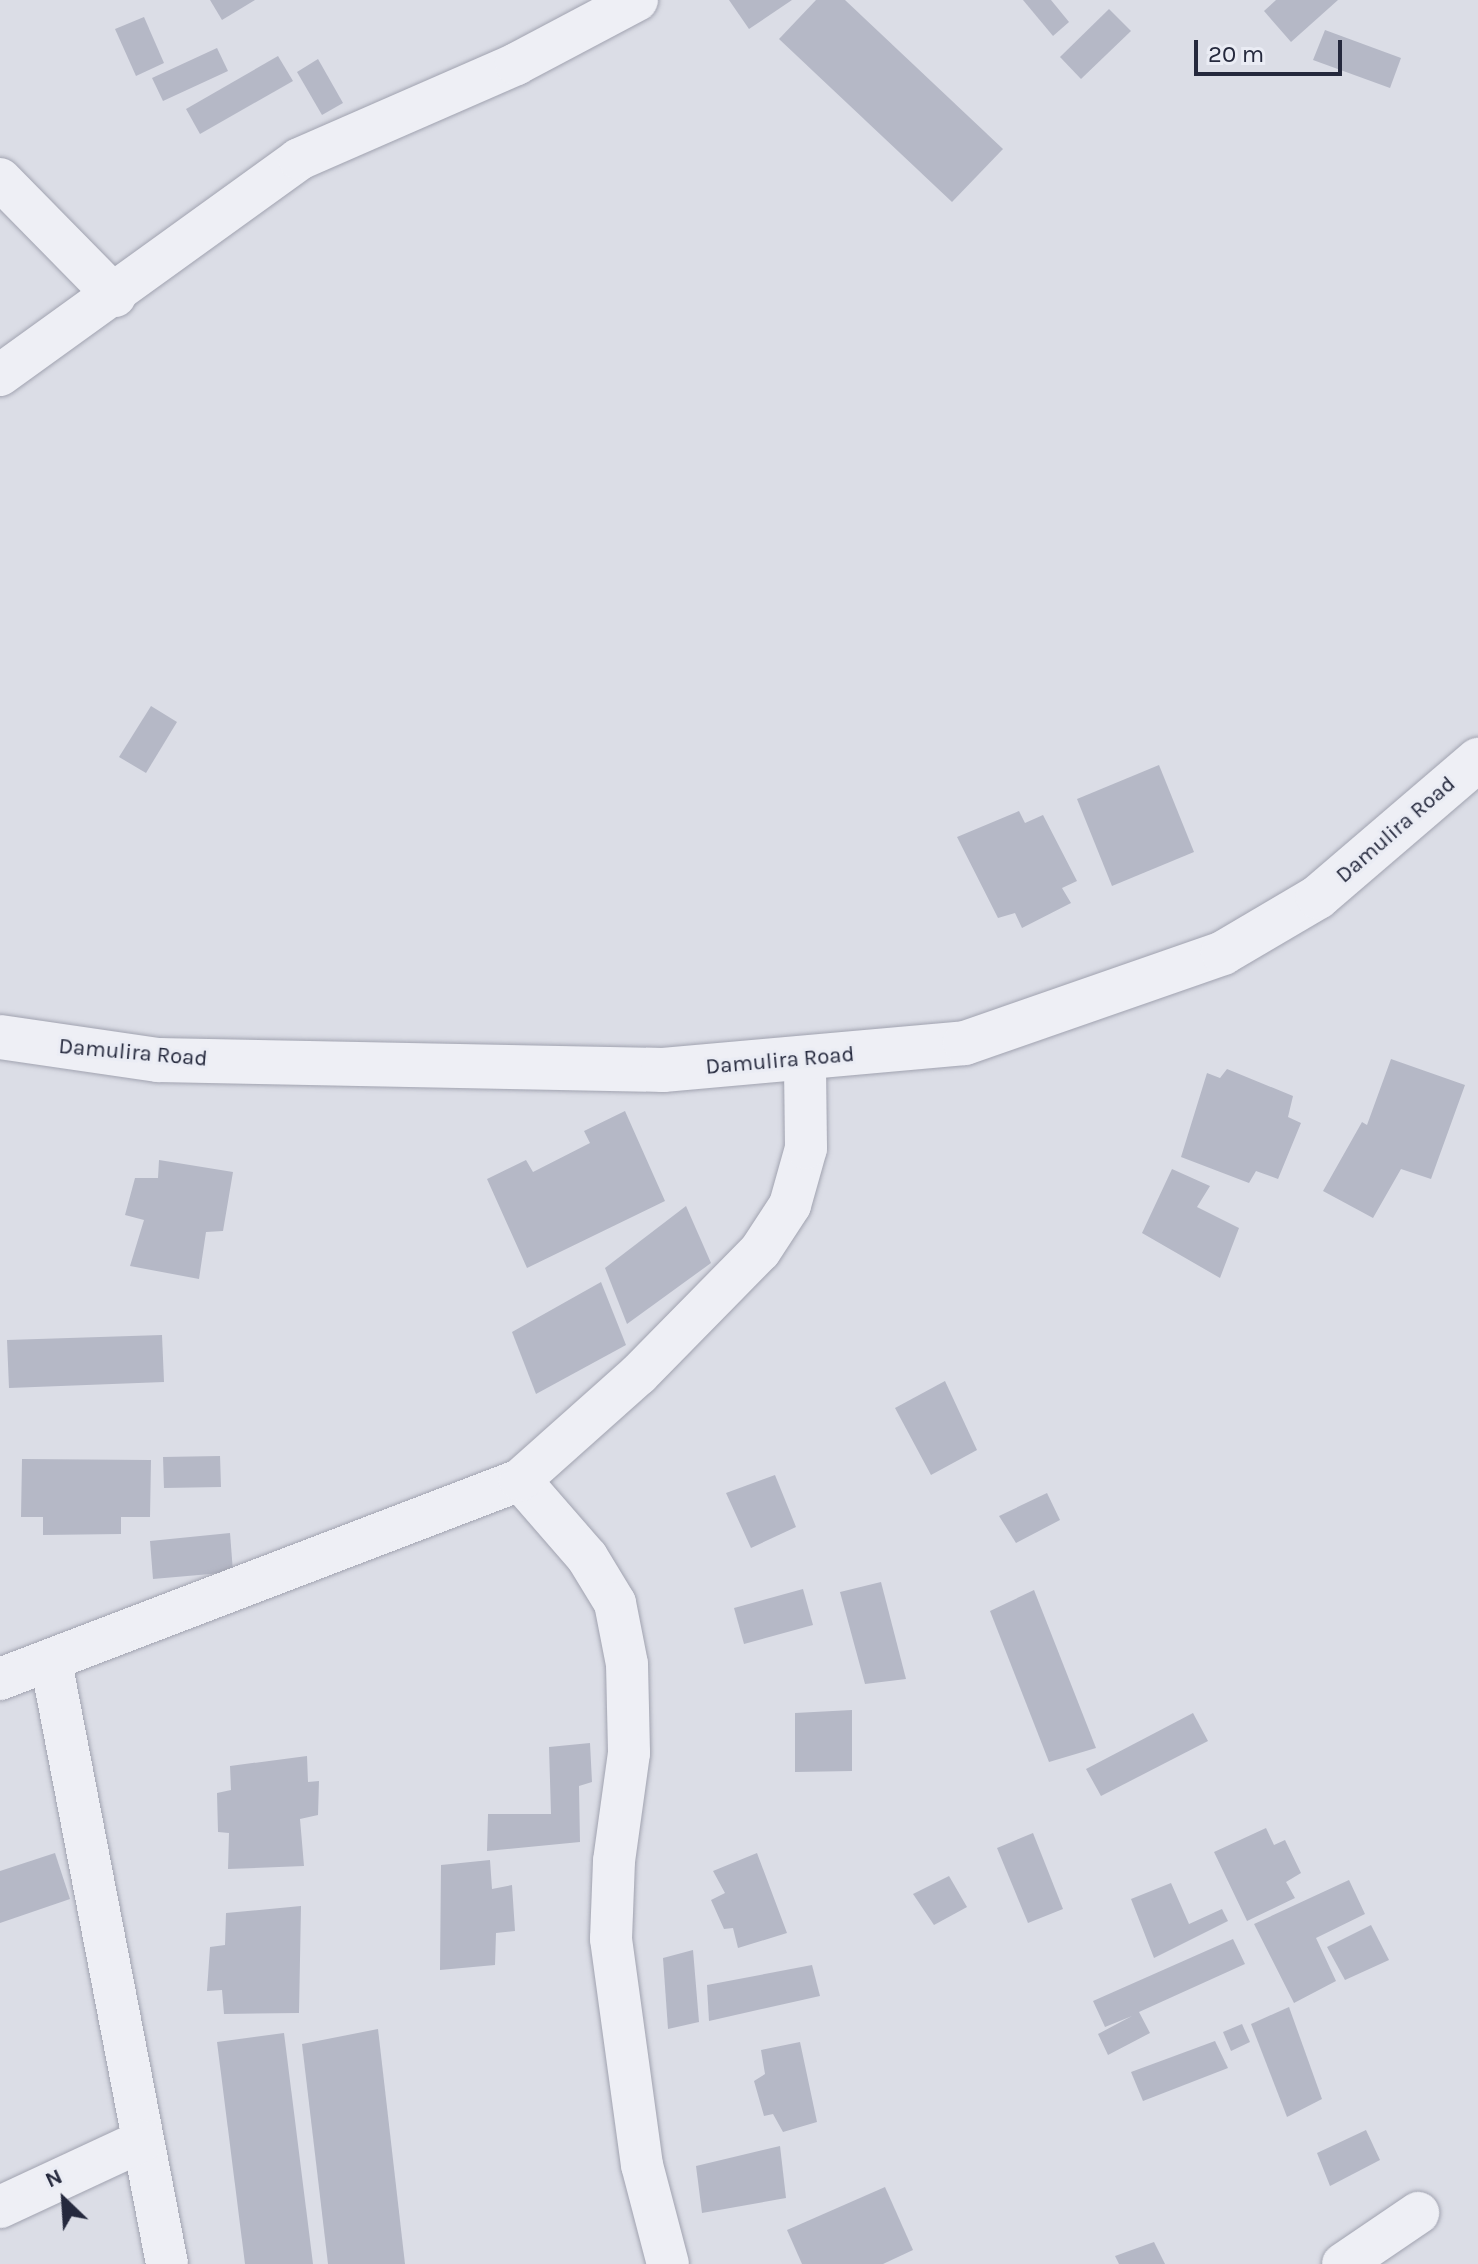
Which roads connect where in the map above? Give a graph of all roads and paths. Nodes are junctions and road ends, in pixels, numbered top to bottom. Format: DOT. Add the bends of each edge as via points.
graph roads {
  1 [pos="637,0"];
  2 [pos="0,179"];
  3 [pos="115,296"];
  4 [pos="0,375"];
  5 [pos="1478,760"];
  6 [pos="0,1039"];
  7 [pos="805,1061"];
  8 [pos="520,1480"];
  9 [pos="51,1662"];
  10 [pos="0,1679"];
  11 [pos="142,2141"];
  12 [pos="0,2207"];
  13 [pos="1418,2213"];
  14 [pos="167,2264"];
  15 [pos="668,2264"];
  16 [pos="1343,2264"];
  1 -- 3 [label="street" via="516,64 299,159"];
  2 -- 3 [label="street"];
  3 -- 4 [label="street"];
  5 -- 7 [label="street, Damulira Road" via="1318,897 1223,953 965,1043"];
  6 -- 7 [label="street, Damulira Road" via="158,1060 663,1070"];
  7 -- 8 [label="street" via="806,1148 790,1205 760,1251 638,1375"];
  8 -- 9 [label="street"];
  8 -- 15 [label="street" via="587,1557 615,1603 627,1664 629,1753 614,1861 611,1939 642,2165"];
  9 -- 10 [label="street"];
  9 -- 11 [label="street"];
  11 -- 12 [label="street"];
  11 -- 14 [label="street"];
  13 -- 16 [label="street"];
}
